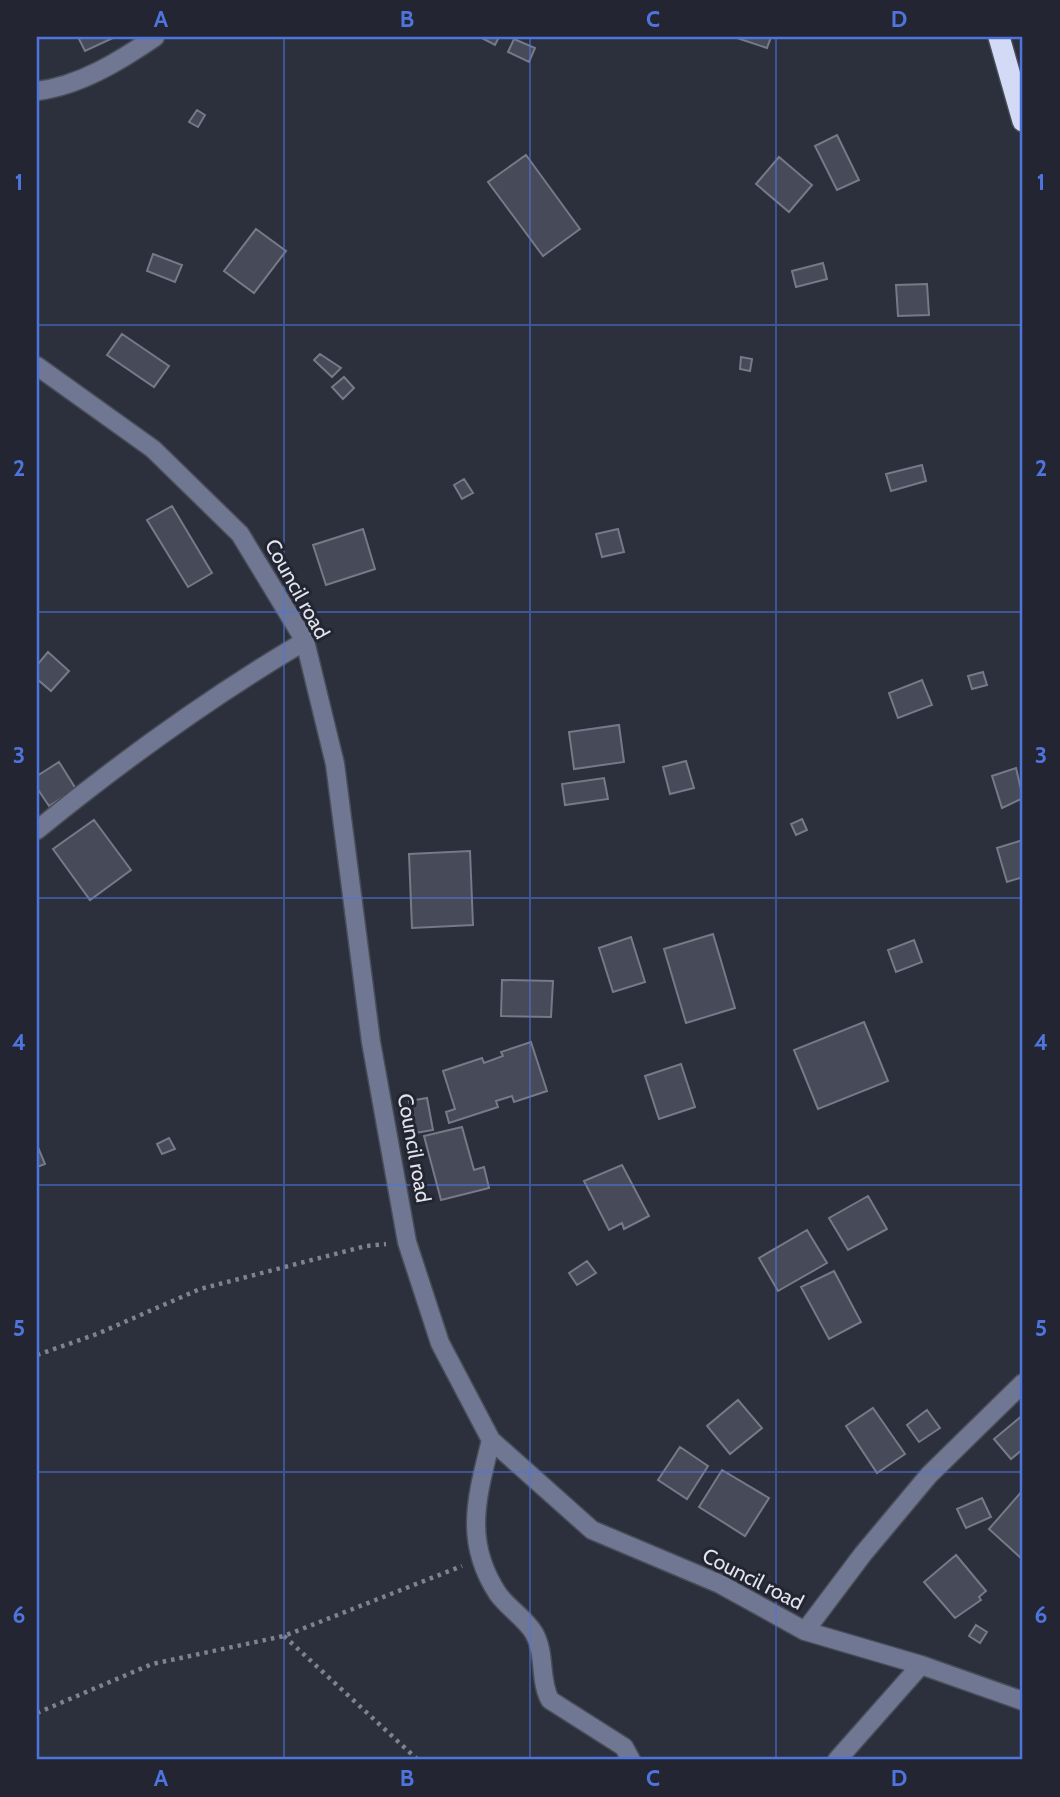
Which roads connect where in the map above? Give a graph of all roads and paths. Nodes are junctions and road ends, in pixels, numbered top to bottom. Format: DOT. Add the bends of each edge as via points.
graph roads {
  1 [pos="155,37"];
  2 [pos="999,37"];
  3 [pos="37,92"];
  4 [pos="1023,121"];
  5 [pos="37,366"];
  6 [pos="304,641"];
  7 [pos="37,830"];
  8 [pos="407,1242"];
  9 [pos="37,1355"];
  10 [pos="1023,1383"];
  11 [pos="491,1440"];
  12 [pos="479,1559"];
  13 [pos="805,1631"];
  14 [pos="284,1636"];
  15 [pos="921,1665"];
  16 [pos="1023,1701"];
  17 [pos="37,1713"];
  18 [pos="418,1760"];
  19 [pos="631,1760"];
  20 [pos="837,1760"];
  1 -- 3 [label="street" via="59,88"];
  2 -- 4 [label="highway"];
  5 -- 6 [label="street, Council road" via="153,449 240,534"];
  6 -- 7 [label="street" via="227,686"];
  6 -- 8 [label="street, Council road" via="334,764 372,1042"];
  8 -- 9 [label="path" via="366,1246 200,1289"];
  8 -- 11 [label="street, Council road" via="440,1343"];
  10 -- 13 [label="street" via="929,1475"];
  11 -- 12 [label="street" via="474,1520"];
  11 -- 13 [label="street, Council road" via="592,1530 720,1584"];
  12 -- 14 [label="path"];
  12 -- 19 [label="street" via="499,1595 535,1634 544,1665 544,1690 550,1700 616,1741"];
  13 -- 15 [label="street, Council road"];
  14 -- 17 [label="path" via="152,1664"];
  14 -- 18 [label="path"];
  15 -- 16 [label="street, Council road"];
  15 -- 20 [label="street"];
}
